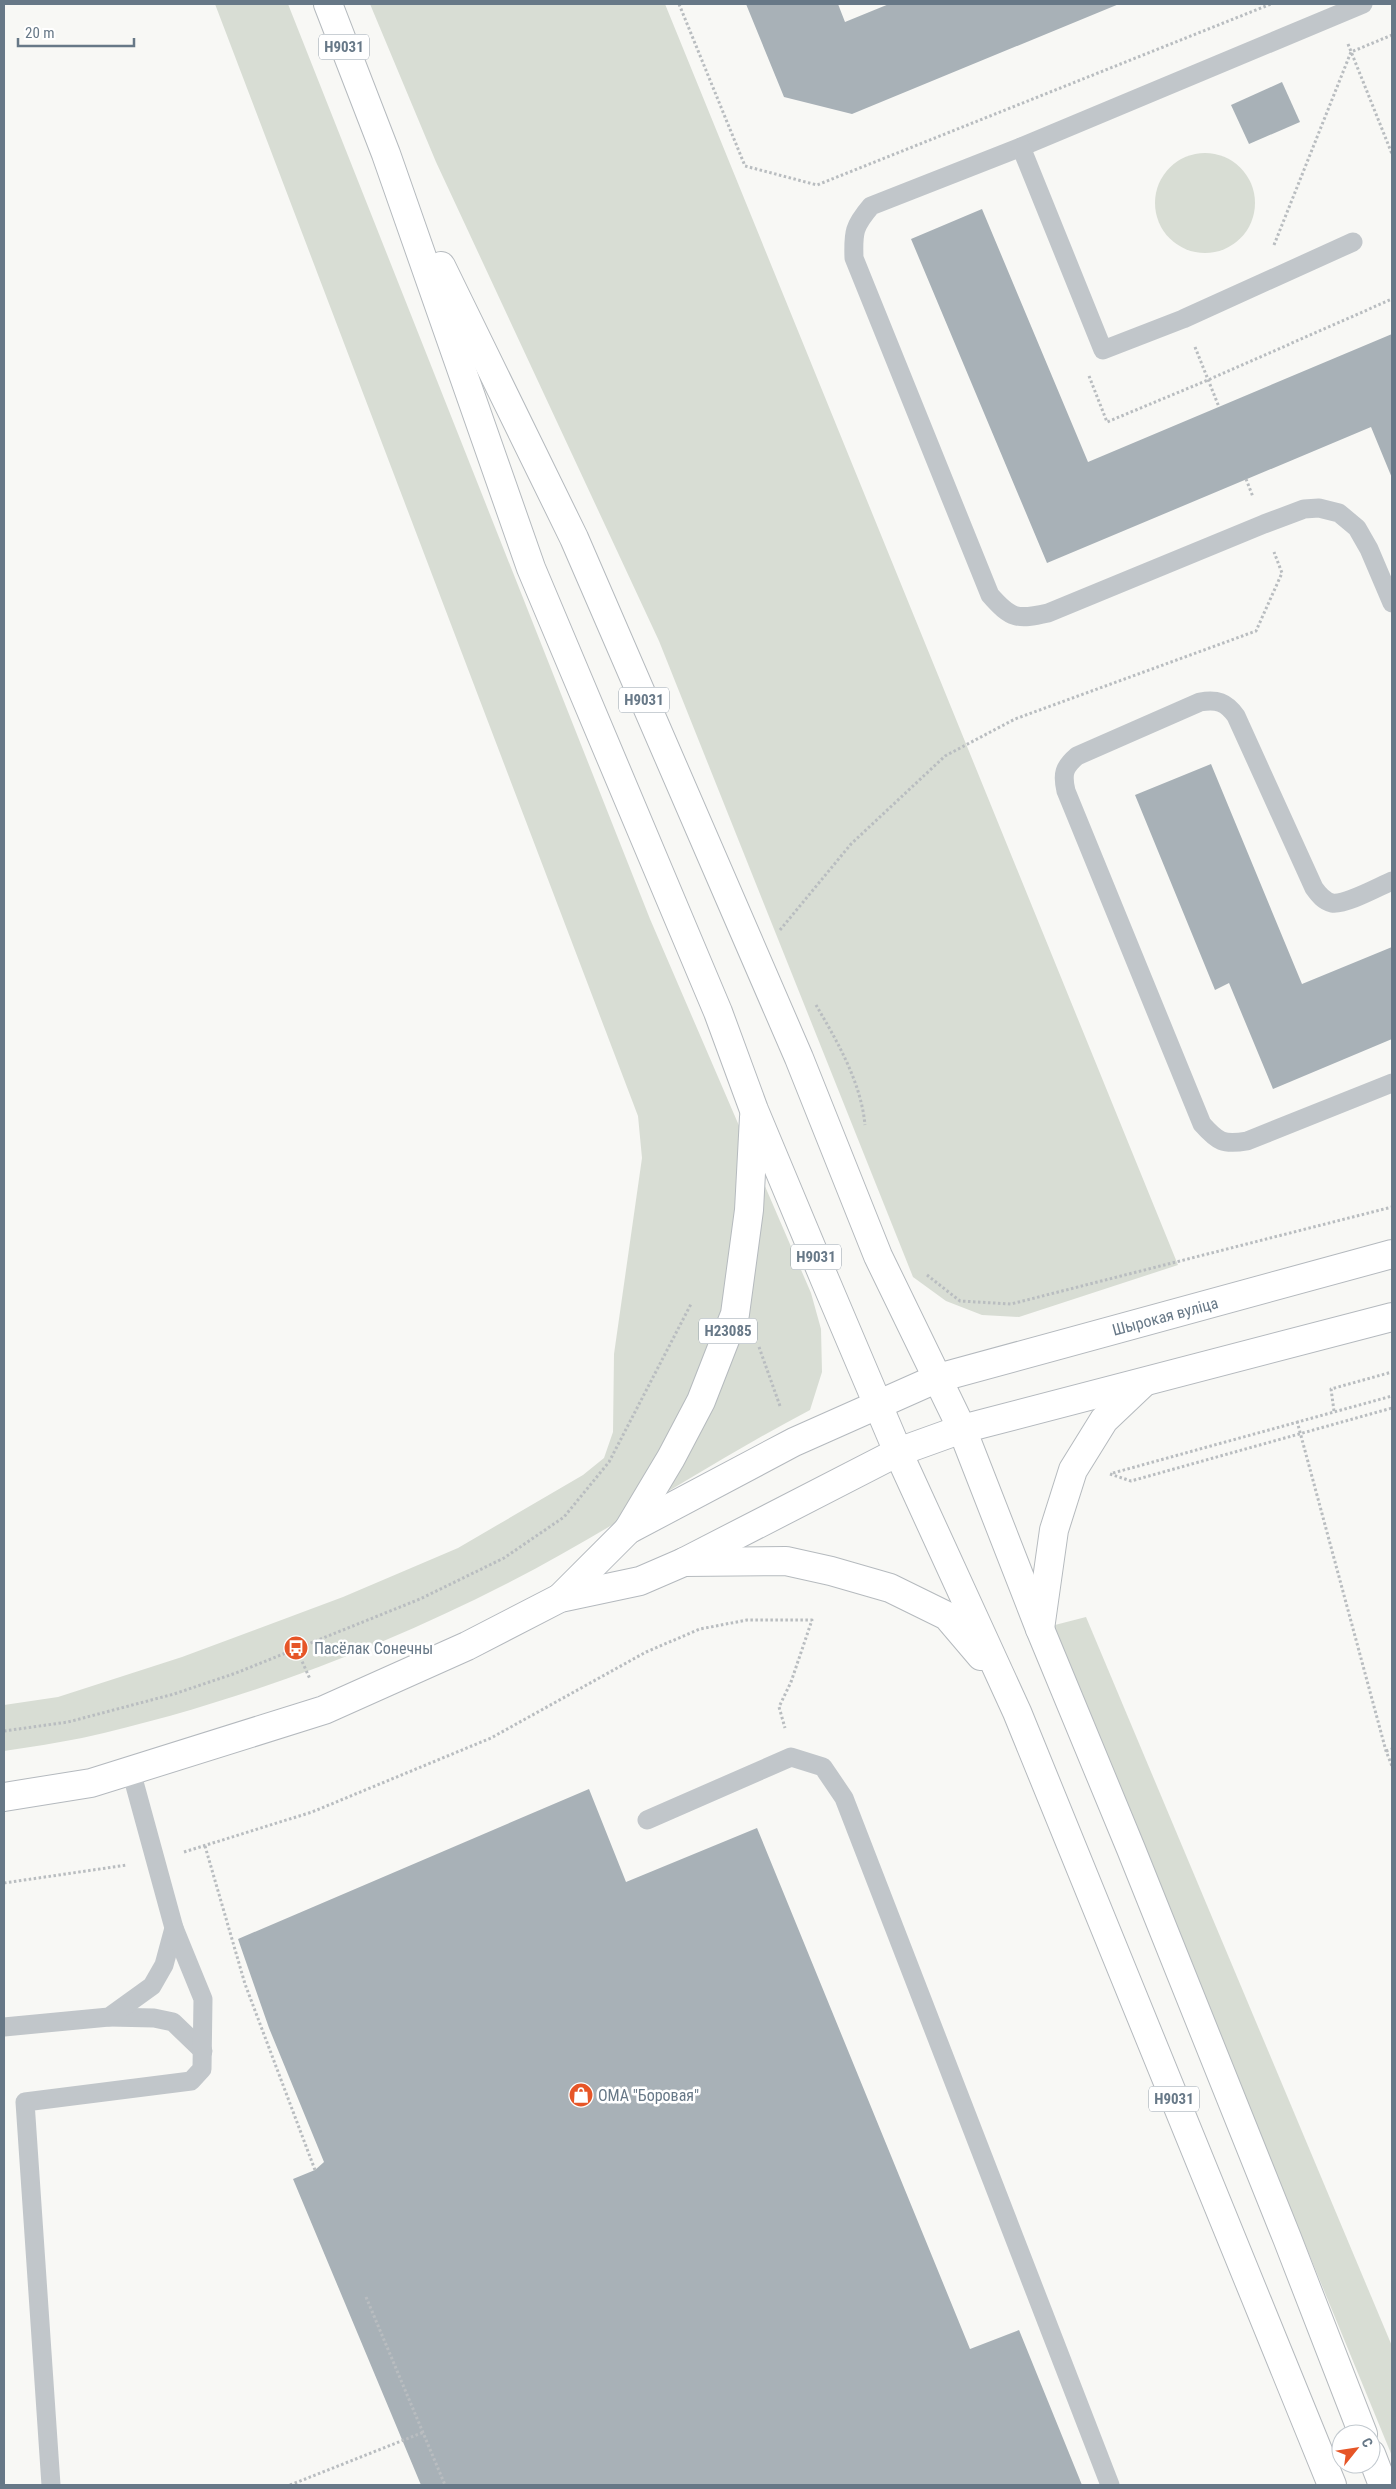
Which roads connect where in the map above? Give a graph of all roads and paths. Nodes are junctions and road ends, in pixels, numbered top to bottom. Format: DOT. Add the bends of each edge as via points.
graph roads {
  1 [pos="328,4"];
  2 [pos="679,4"];
  3 [pos="1271,4"];
  4 [pos="1364,4"];
  5 [pos="1337,15"];
  6 [pos="1392,35"];
  7 [pos="1351,52"];
  8 [pos="1021,147"];
  9 [pos="386,154"];
  10 [pos="1392,154"];
  11 [pos="1353,242"];
  12 [pos="1259,283"];
  13 [pos="1183,319"];
  14 [pos="1219,407"];
  15 [pos="1264,524"];
  16 [pos="1392,603"];
  17 [pos="1392,881"];
  18 [pos="783,939"];
  19 [pos="812,997"];
  20 [pos="1392,1083"];
  21 [pos="754,1110"];
  22 [pos="865,1127"];
  23 [pos="1392,1207"];
  24 [pos="1392,1254"];
  25 [pos="924,1272"];
  26 [pos="691,1304"];
  27 [pos="1392,1317"];
  28 [pos="758,1344"];
  29 [pos="1392,1372"];
  30 [pos="938,1378"];
  31 [pos="1143,1383"];
  32 [pos="1392,1396"];
  33 [pos="878,1404"];
  34 [pos="780,1406"];
  35 [pos="1392,1408"];
  36 [pos="1334,1411"];
  37 [pos="1297,1421"];
  38 [pos="962,1430"];
  39 [pos="1302,1435"];
  40 [pos="898,1452"];
  41 [pos="628,1530"];
  42 [pos="684,1562"];
  43 [pos="560,1598"];
  44 [pos="1040,1629"];
  45 [pos="1017,1712"];
  46 [pos="4,1731"];
  47 [pos="1392,1749"];
  48 [pos="1386,1751"];
  49 [pos="791,1756"];
  50 [pos="1392,1766"];
  51 [pos="131,1771"];
  52 [pos="4,1797"];
  53 [pos="647,1820"];
  54 [pos="205,1846"];
  55 [pos="155,1861"];
  56 [pos="4,1883"];
  57 [pos="174,1928"];
  58 [pos="109,2017"];
  59 [pos="4,2027"];
  60 [pos="203,2051"];
  61 [pos="315,2170"];
  62 [pos="366,2296"];
  63 [pos="1359,2424"];
  64 [pos="424,2432"];
  65 [pos="52,2485"];
  66 [pos="290,2485"];
  67 [pos="445,2485"];
  68 [pos="1110,2485"];
  69 [pos="1332,2485"];
  1 -- 9 [label="main road, Н9031"];
  2 -- 3 [label="path" via="745,166 817,185"];
  4 -- 5 [label="lane"];
  5 -- 7 [label="path"];
  5 -- 8 [label="lane"];
  6 -- 7 [label="path"];
  7 -- 10 [label="path"];
  7 -- 12 [label="path"];
  8 -- 13 [label="lane" via="1103,350"];
  8 -- 15 [label="lane" via="872,206 856,224 853,237 854,258 990,595 1006,613 1027,618 1048,613"];
  9 -- 21 [label="main road, Н9031" via="531,568 711,994"];
  9 -- 30 [label="main road, Н9031" via="574,538 799,1058 878,1256"];
  11 -- 12 [label="lane"];
  12 -- 13 [label="lane"];
  13 -- 14 [label="path"];
  15 -- 16 [label="lane" via="1304,509 1319,508 1339,513 1357,528"];
  15 -- 18 [label="path" via="1282,573 1256,631 1016,719 945,756 850,844 779,931"];
  17 -- 20 [label="lane" via="1344,901 1333,903 1322,898 1314,888 1236,716 1228,705 1214,700 1200,702 1077,756 1066,766 1063,777 1066,791 1202,1124 1215,1139 1230,1144 1246,1141"];
  19 -- 22 [label="path" via="837,1040 864,1108"];
  21 -- 33 [label="main road, Н9031"];
  21 -- 41 [label="main road, Н23085" via="749,1210 735,1314 700,1401"];
  23 -- 25 [label="path" via="1011,1304 960,1301"];
  24 -- 30 [label="main road, Шырокая вуліца"];
  26 -- 46 [label="path" via="609,1462 564,1517 504,1558 427,1596 236,1673 174,1694 68,1722"];
  27 -- 31 [label="main road"];
  28 -- 34 [label="path"];
  29 -- 36 [label="path" via="1331,1389"];
  30 -- 33 [label="main road, Шырокая вуліца"];
  30 -- 38 [label="main road, Н9031"];
  31 -- 38 [label="main road"];
  31 -- 44 [label="main road" via="1104,1420 1073,1470 1054,1530"];
  32 -- 36 [label="path"];
  33 -- 40 [label="main road, Н9031"];
  33 -- 41 [label="main road, Н23085" via="794,1442"];
  35 -- 39 [label="path"];
  36 -- 37 [label="path"];
  37 -- 39 [label="path"];
  37 -- 39 [label="path" via="1109,1474 1131,1481"];
  38 -- 40 [label="main road"];
  38 -- 44 [label="main road, Н9031"];
  39 -- 48 [label="path"];
  40 -- 42 [label="main road, Н23085"];
  40 -- 45 [label="main road, Н9031"];
  41 -- 43 [label="main road, Н23085"];
  42 -- 43 [label="main road, Н23085" via="640,1581"];
  42 -- 45 [label="main road, Н23085" via="786,1561 890,1588 947,1616 979,1653"];
  43 -- 51 [label="main road, Н23085" via="468,1646 324,1710"];
  44 -- 63 [label="main road, Н9031" via="1135,1859"];
  45 -- 69 [label="main road, Н9031"];
  47 -- 48 [label="path"];
  48 -- 50 [label="path"];
  49 -- 53 [label="lane"];
  49 -- 54 [label="path" via="780,1707 812,1620 748,1620 700,1629 646,1652 491,1738 312,1812"];
  49 -- 68 [label="lane" via="823,1767 844,1798"];
  51 -- 52 [label="main road, Н23085" via="91,1783"];
  51 -- 55 [label="lane"];
  54 -- 55 [label="path"];
  54 -- 61 [label="path" via="245,1984"];
  55 -- 56 [label="path"];
  55 -- 57 [label="lane"];
  57 -- 58 [label="lane" via="164,1965 152,1986"];
  57 -- 60 [label="lane" via="203,1999"];
  58 -- 59 [label="lane"];
  58 -- 60 [label="lane" via="154,2018 173,2022"];
  60 -- 65 [label="lane" via="202,2069 192,2081 25,2102"];
  62 -- 64 [label="path"];
  64 -- 66 [label="path"];
  64 -- 67 [label="path"];
}
